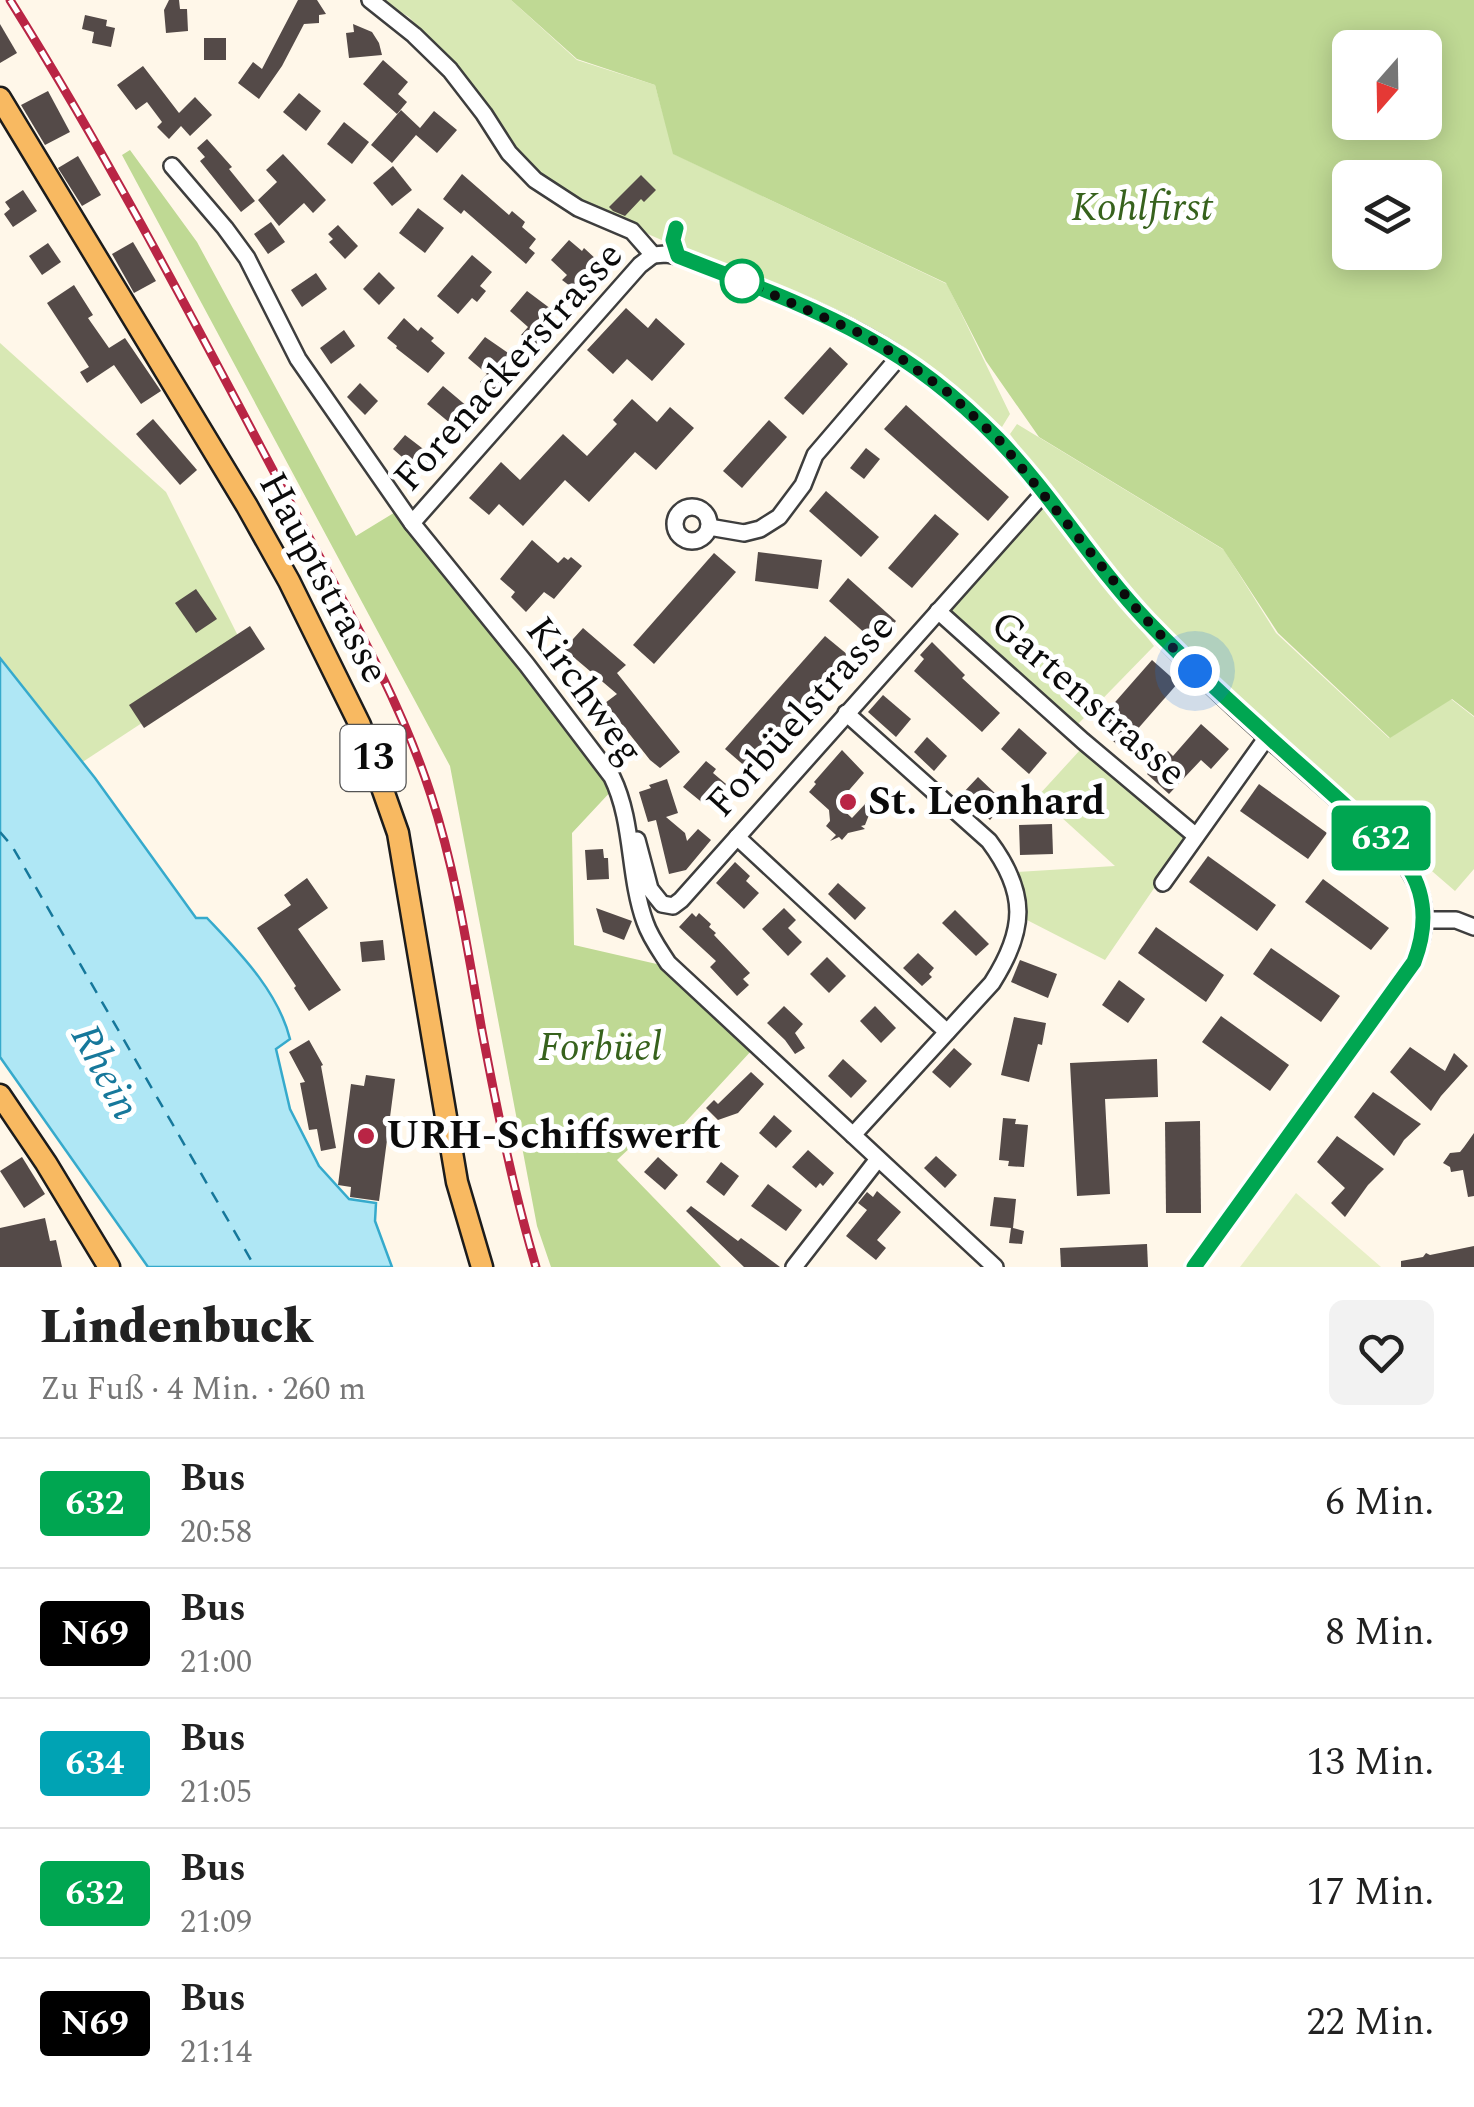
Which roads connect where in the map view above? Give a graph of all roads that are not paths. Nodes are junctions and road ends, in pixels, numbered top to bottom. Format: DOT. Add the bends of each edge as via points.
graph roads {
  1 [pos="370,0"];
  2 [pos="0,98"];
  3 [pos="172,166"];
  4 [pos="653,255"];
  5 [pos="899,357"];
  6 [pos="1043,494"];
  7 [pos="412,523"];
  8 [pos="709,527"];
  9 [pos="938,611"];
  10 [pos="846,712"];
  11 [pos="1267,737"];
  12 [pos="627,825"];
  13 [pos="1196,836"];
  14 [pos="738,837"];
  15 [pos="1162,883"];
  16 [pos="1424,920"];
  17 [pos="1474,927"];
  18 [pos="947,1032"];
  19 [pos="0,1095"];
  20 [pos="853,1135"];
  21 [pos="878,1159"];
  22 [pos="975,1260"];
  23 [pos="481,1263"];
  24 [pos="109,1267"];
  25 [pos="794,1267"];
  26 [pos="995,1267"];
  27 [pos="1194,1267"];
  1 -- 4 [label="street" via="450,70 536,180 578,208 632,231"];
  2 -- 23 [label="main road, Hauptstrasse / 13" via="248,506 360,725 398,833 456,1182"];
  3 -- 7 [label="street, Kirchweg" via="247,258 298,359"];
  4 -- 5 [label="street" via="678,256 770,293"];
  4 -- 7 [label="street, Forenackerstrasse"];
  5 -- 6 [label="street" via="999,440"];
  5 -- 8 [label="street" via="815,455 779,517 744,533"];
  6 -- 9 [label="street, Forbüelstrasse"];
  6 -- 11 [label="street" via="1139,612"];
  7 -- 12 [label="street, Kirchweg" via="599,758 619,790"];
  9 -- 10 [label="street, Forbüelstrasse"];
  9 -- 13 [label="street, Gartenstrasse"];
  10 -- 14 [label="street, Forbüelstrasse"];
  10 -- 18 [label="street" via="989,841 1012,881 1019,910 1006,961"];
  11 -- 13 [label="street"];
  11 -- 16 [label="street" via="1408,865"];
  12 -- 14 [label="street, Forbüelstrasse" via="636,834 650,889 667,906 681,900"];
  12 -- 20 [label="street, Kirchweg" via="644,920 668,962"];
  13 -- 15 [label="street"];
  14 -- 18 [label="street"];
  16 -- 17 [label="street"];
  16 -- 27 [label="street" via="1408,973"];
  18 -- 20 [label="street"];
  19 -- 24 [label="main road"];
  20 -- 21 [label="street, Kirchweg"];
  21 -- 22 [label="street, Kirchweg"];
  21 -- 25 [label="street"];
  22 -- 26 [label="street, Kirchweg"];
}
